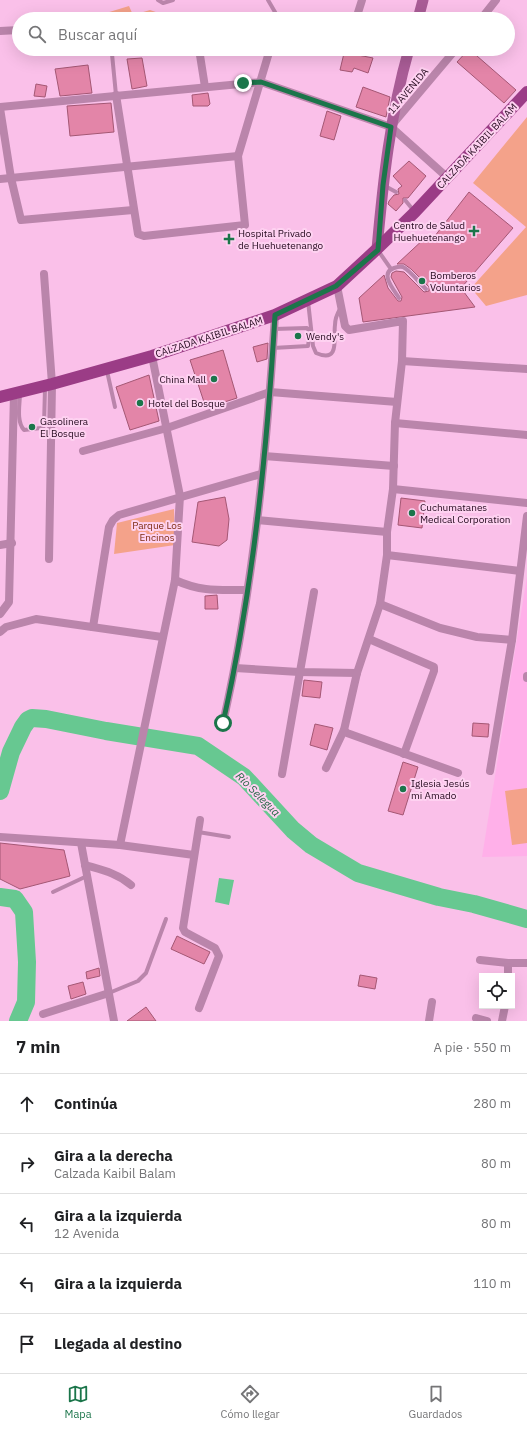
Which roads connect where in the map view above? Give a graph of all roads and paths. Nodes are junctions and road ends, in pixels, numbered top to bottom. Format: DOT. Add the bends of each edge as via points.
graph roads {
  1 [pos="158,0"];
  2 [pos="173,0"];
  3 [pos="268,0"];
  4 [pos="362,0"];
  5 [pos="423,0"];
  6 [pos="496,0"];
  7 [pos="275,12"];
  8 [pos="358,12"];
  9 [pos="420,12"];
  10 [pos="486,12"];
  11 [pos="12,31"];
  12 [pos="0,32"];
  13 [pos="112,56"];
  14 [pos="200,56"];
  15 [pos="268,56"];
  16 [pos="408,56"];
  17 [pos="450,56"];
  18 [pos="261,82"];
  19 [pos="205,86"];
  20 [pos="527,92"];
  21 [pos="116,95"];
  22 [pos="0,108"];
  23 [pos="391,127"];
  24 [pos="238,156"];
  25 [pos="128,166"];
  26 [pos="11,178"];
  27 [pos="448,178"];
  28 [pos="0,179"];
  29 [pos="383,185"];
  30 [pos="396,192"];
  31 [pos="405,200"];
  32 [pos="133,210"];
  33 [pos="415,212"];
  34 [pos="378,250"];
  35 [pos="391,269"];
  36 [pos="44,274"];
  37 [pos="336,286"];
  38 [pos="426,289"];
  39 [pos="399,298"];
  40 [pos="308,301"];
  41 [pos="341,308"];
  42 [pos="275,315"];
  43 [pos="274,329"];
  44 [pos="273,348"];
  45 [pos="152,356"];
  46 [pos="402,361"];
  47 [pos="106,369"];
  48 [pos="527,369"];
  49 [pos="48,385"];
  50 [pos="17,392"];
  51 [pos="270,392"];
  52 [pos="0,396"];
  53 [pos="397,402"];
  54 [pos="115,407"];
  55 [pos="48,411"];
  56 [pos="395,423"];
  57 [pos="167,428"];
  58 [pos="527,435"];
  59 [pos="83,451"];
  60 [pos="264,456"];
  61 [pos="394,466"];
  62 [pos="261,474"];
  63 [pos="393,489"];
  64 [pos="180,496"];
  65 [pos="527,503"];
  66 [pos="527,516"];
  67 [pos="257,520"];
  68 [pos="527,520"];
  69 [pos="387,532"];
  70 [pos="12,543"];
  71 [pos="0,545"];
  72 [pos="387,555"];
  73 [pos="50,559"];
  74 [pos="520,571"];
  75 [pos="175,580"];
  76 [pos="247,590"];
  77 [pos="314,592"];
  78 [pos="380,604"];
  79 [pos="0,614"];
  80 [pos="93,626"];
  81 [pos="0,632"];
  82 [pos="162,637"];
  83 [pos="369,639"];
  84 [pos="512,640"];
  85 [pos="235,668"];
  86 [pos="299,672"];
  87 [pos="357,673"];
  88 [pos="223,723"];
  89 [pos="344,730"];
  90 [pos="404,754"];
  91 [pos="326,768"];
  92 [pos="490,771"];
  93 [pos="458,773"];
  94 [pos="282,774"];
  95 [pos="200,820"];
  96 [pos="198,832"];
  97 [pos="0,837"];
  98 [pos="229,837"];
  99 [pos="80,843"];
  100 [pos="120,845"];
  101 [pos="194,855"];
  102 [pos="85,865"];
  103 [pos="87,876"];
  104 [pos="131,885"];
  105 [pos="53,892"];
  106 [pos="166,919"];
  107 [pos="480,960"];
  108 [pos="508,963"];
  109 [pos="527,963"];
  110 [pos="508,973"];
  111 [pos="108,993"];
  112 [pos="432,1002"];
  113 [pos="199,1008"];
  114 [pos="504,1009"];
  115 [pos="43,1014"];
  116 [pos="476,1018"];
  117 [pos="114,1021"];
  118 [pos="429,1021"];
  119 [pos="487,1021"];
  120 [pos="502,1021"];
  1 -- 2 [label="lane" via="163,3"];
  3 -- 7 [label="lane"];
  4 -- 8 [label="street"];
  5 -- 9 [label="street"];
  6 -- 10 [label="street"];
  11 -- 12 [label="street"];
  13 -- 21 [label="lane"];
  14 -- 19 [label="street"];
  15 -- 18 [label="street"];
  16 -- 23 [label="street"];
  17 -- 23 [label="street, 11 AVENIDA"];
  18 -- 19 [label="street"];
  18 -- 23 [label="street"];
  18 -- 24 [label="street"];
  19 -- 21 [label="street"];
  20 -- 27 [label="main road, CALZADA KAIBIL BALAM"];
  21 -- 22 [label="street"];
  21 -- 25 [label="street"];
  22 -- 26 [label="street"];
  23 -- 27 [label="street"];
  23 -- 29 [label="street"];
  24 -- 25 [label="street"];
  24 -- 32 [label="street" via="245,225 142,236 138,233"];
  25 -- 26 [label="street"];
  25 -- 32 [label="street"];
  26 -- 28 [label="street"];
  26 -- 32 [label="street" via="22,220"];
  27 -- 33 [label="main road, CALZADA KAIBIL BALAM"];
  29 -- 30 [label="lane"];
  29 -- 34 [label="street"];
  31 -- 33 [label="lane"];
  33 -- 34 [label="main road, CALZADA KAIBIL BALAM"];
  34 -- 35 [label="lane"];
  34 -- 37 [label="main road, CALZADA KAIBIL BALAM"];
  35 -- 38 [label="lane" via="404,267"];
  35 -- 39 [label="lane" via="387,277"];
  36 -- 49 [label="street"];
  37 -- 40 [label="main road, CALZADA KAIBIL BALAM"];
  37 -- 41 [label="street"];
  40 -- 41 [label="lane" via="314,349 318,354 327,355 335,348 335,319"];
  40 -- 42 [label="main road, CALZADA KAIBIL BALAM"];
  41 -- 46 [label="street" via="345,326 349,330 403,321"];
  42 -- 43 [label="street"];
  42 -- 45 [label="main road, CALZADA KAIBIL BALAM"];
  43 -- 44 [label="street"];
  43 -- 44 [label="lane" via="307,328 310,340 305,348"];
  44 -- 51 [label="street"];
  45 -- 47 [label="main road, CALZADA KAIBIL BALAM"];
  45 -- 57 [label="street"];
  46 -- 48 [label="street"];
  46 -- 53 [label="street"];
  47 -- 49 [label="main road, CALZADA KAIBIL BALAM"];
  47 -- 54 [label="lane"];
  49 -- 50 [label="main road, CALZADA KAIBIL BALAM"];
  49 -- 55 [label="street"];
  50 -- 52 [label="main road, CALZADA KAIBIL BALAM"];
  50 -- 55 [label="lane" via="19,419 24,430 44,426"];
  50 -- 70 [label="street"];
  51 -- 53 [label="street"];
  51 -- 57 [label="street"];
  51 -- 60 [label="street"];
  53 -- 56 [label="street"];
  55 -- 73 [label="street"];
  56 -- 58 [label="street"];
  56 -- 61 [label="street"];
  57 -- 59 [label="street"];
  57 -- 64 [label="street"];
  60 -- 61 [label="street"];
  60 -- 62 [label="street"];
  61 -- 63 [label="street"];
  62 -- 64 [label="street"];
  62 -- 67 [label="street"];
  63 -- 65 [label="street"];
  63 -- 69 [label="street"];
  64 -- 75 [label="street"];
  64 -- 80 [label="street" via="119,515 113,520"];
  66 -- 68 [label="street"];
  67 -- 69 [label="street"];
  67 -- 76 [label="street"];
  68 -- 74 [label="street"];
  69 -- 72 [label="street"];
  70 -- 71 [label="street"];
  70 -- 79 [label="street" via="9,602"];
  72 -- 74 [label="street"];
  72 -- 78 [label="street"];
  74 -- 84 [label="street"];
  75 -- 76 [label="street" via="202,590"];
  75 -- 82 [label="street"];
  76 -- 85 [label="street"];
  77 -- 86 [label="street"];
  78 -- 83 [label="street"];
  78 -- 84 [label="street" via="440,628 477,637"];
  80 -- 81 [label="street" via="36,619 6,627"];
  80 -- 82 [label="street" via="114,632"];
  82 -- 100 [label="street"];
  83 -- 87 [label="street"];
  83 -- 90 [label="street" via="434,667"];
  84 -- 92 [label="street"];
  85 -- 86 [label="street"];
  85 -- 88 [label="street"];
  86 -- 87 [label="street"];
  86 -- 94 [label="street"];
  87 -- 89 [label="street"];
  89 -- 90 [label="street"];
  89 -- 91 [label="street"];
  90 -- 93 [label="street"];
  95 -- 96 [label="street"];
  96 -- 98 [label="lane"];
  96 -- 101 [label="street"];
  97 -- 99 [label="street"];
  99 -- 100 [label="street"];
  99 -- 102 [label="street"];
  100 -- 101 [label="street"];
  101 -- 113 [label="street" via="183,928 185,932 215,948 219,956"];
  102 -- 103 [label="street"];
  102 -- 104 [label="street" via="112,872"];
  103 -- 105 [label="lane"];
  103 -- 111 [label="street"];
  106 -- 111 [label="lane" via="146,973 138,981"];
  107 -- 108 [label="street"];
  108 -- 109 [label="street"];
  108 -- 110 [label="street"];
  111 -- 115 [label="street"];
  111 -- 117 [label="street"];
  112 -- 118 [label="street"];
  114 -- 120 [label="street"];
  116 -- 119 [label="street"];
}
